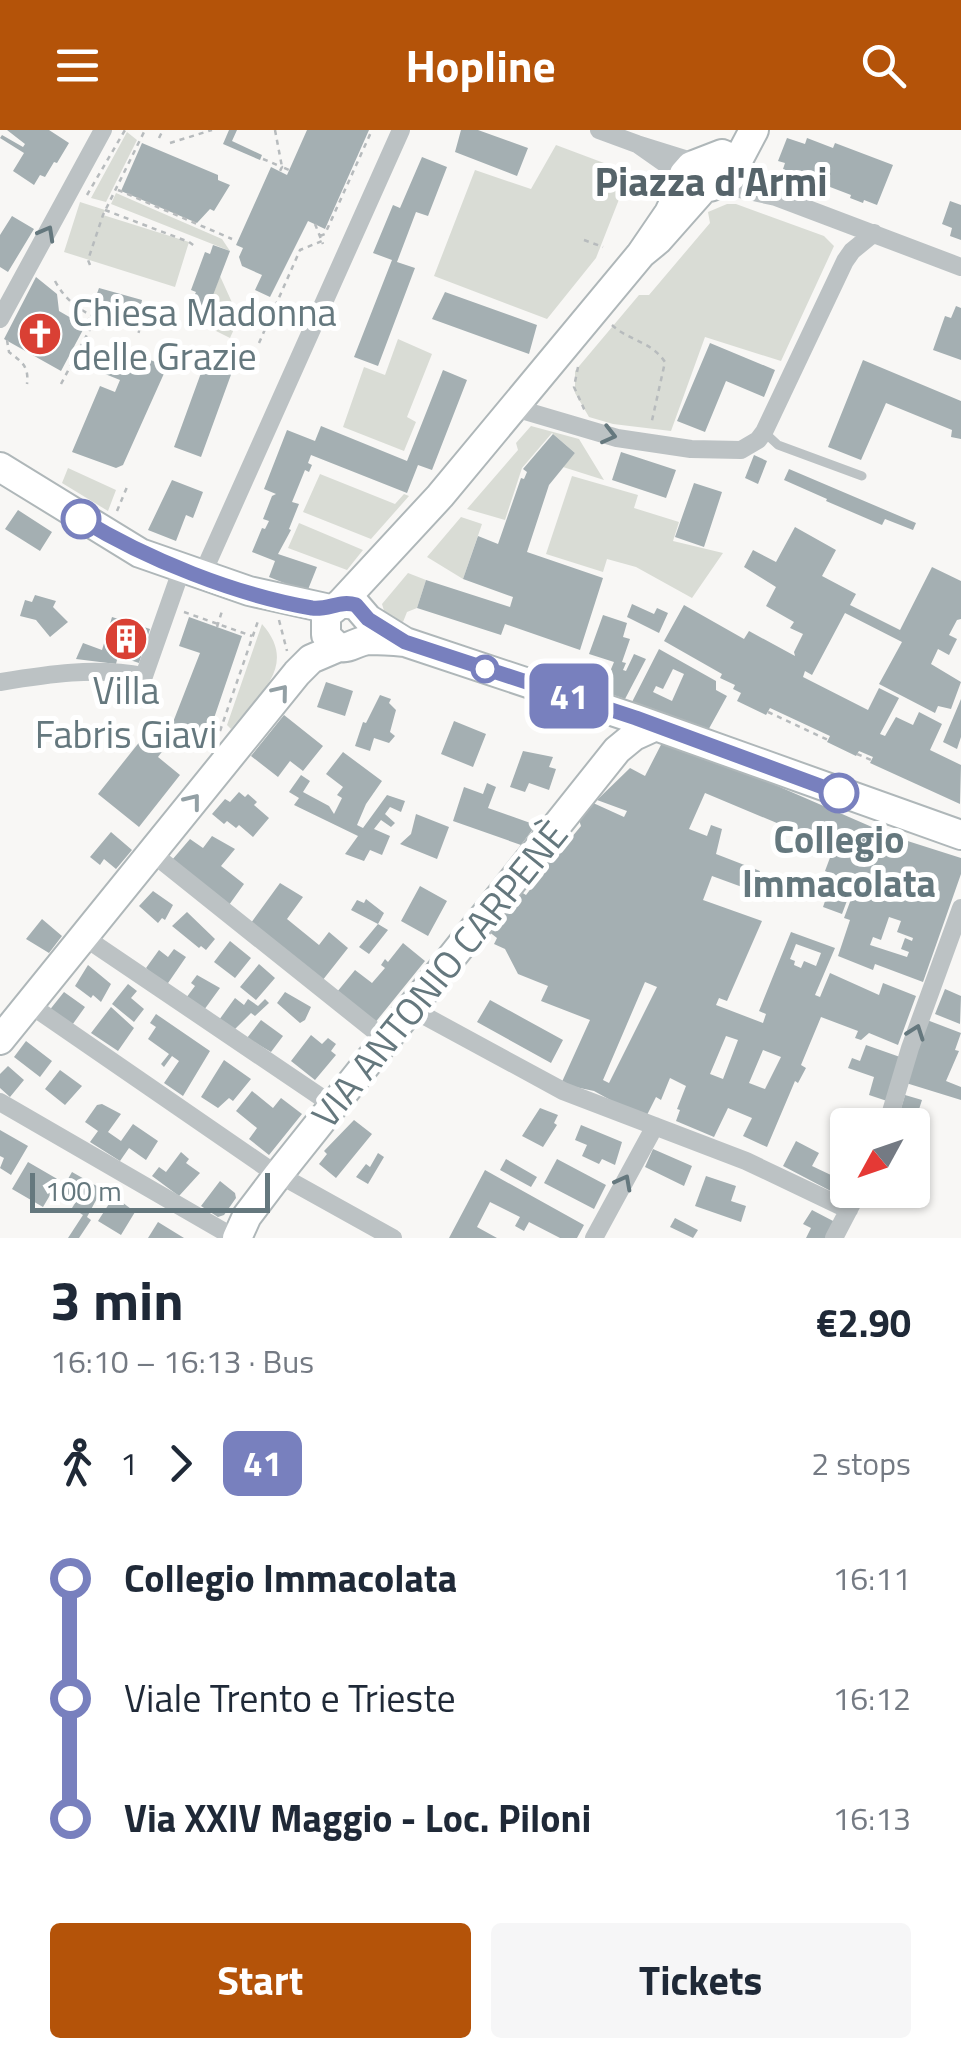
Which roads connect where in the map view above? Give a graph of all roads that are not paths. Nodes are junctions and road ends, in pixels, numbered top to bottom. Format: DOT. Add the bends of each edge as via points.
graph roads {
  1 [pos="102,130"];
  2 [pos="401,130"];
  3 [pos="598,130"];
  4 [pos="741,130"];
  5 [pos="754,130"];
  6 [pos="704,174"];
  7 [pos="830,217"];
  8 [pos="874,233"];
  9 [pos="845,262"];
  10 [pos="961,266"];
  11 [pos="0,319"];
  12 [pos="515,408"];
  13 [pos="764,432"];
  14 [pos="0,466"];
  15 [pos="862,476"];
  16 [pos="192,571"];
  17 [pos="347,622"];
  18 [pos="0,682"];
  19 [pos="608,709"];
  20 [pos="656,726"];
  21 [pos="617,750"];
  22 [pos="961,835"];
  23 [pos="152,853"];
  24 [pos="961,908"];
  25 [pos="84,937"];
  26 [pos="28,1004"];
  27 [pos="412,1008"];
  28 [pos="0,1040"];
  29 [pos="386,1040"];
  30 [pos="0,1102"];
  31 [pos="334,1106"];
  32 [pos="892,1108"];
  33 [pos="654,1126"];
  34 [pos="278,1175"];
  35 [pos="849,1210"];
  36 [pos="236,1238"];
  37 [pos="393,1238"];
  38 [pos="594,1238"];
  39 [pos="834,1238"];
  11 -- 1 [label="street, one-way"];
  2 -- 16 [label="street"];
  3 -- 6 [label="street"];
  4 -- 6 [label="street"];
  5 -- 6 [label="street"];
  6 -- 7 [label="street"];
  6 -- 12 [label="street"];
  7 -- 8 [label="street"];
  7 -- 9 [label="street" via="842,236"];
  8 -- 9 [label="street"];
  8 -- 10 [label="street"];
  9 -- 13 [label="street"];
  12 -- 13 [label="street, one-way" via="617,438 691,449 741,450"];
  12 -- 17 [label="street"];
  13 -- 15 [label="lane" via="791,450"];
  14 -- 16 [label="street" via="110,537"];
  16 -- 17 [label="street" via="274,608"];
  16 -- 18 [label="street" via="168,607 144,676 71,671"];
  17 -- 19 [label="street"];
  23 -- 17 [label="street, one-way" via="297,672"];
  19 -- 20 [label="street"];
  19 -- 21 [label="street" via="620,728"];
  20 -- 21 [label="street, VIA ANTONIO CARPENÈ"];
  20 -- 22 [label="street"];
  21 -- 27 [label="street, VIA ANTONIO CARPENÈ"];
  23 -- 25 [label="street"];
  23 -- 29 [label="street"];
  32 -- 24 [label="street, one-way"];
  25 -- 26 [label="street"];
  25 -- 31 [label="street"];
  26 -- 28 [label="street"];
  26 -- 34 [label="street"];
  27 -- 29 [label="street, VIA ANTONIO CARPENÈ"];
  27 -- 33 [label="street" via="563,1091"];
  29 -- 31 [label="street, VIA ANTONIO CARPENÈ"];
  30 -- 36 [label="street"];
  31 -- 34 [label="street, VIA ANTONIO CARPENÈ"];
  33 -- 35 [label="street" via="788,1178"];
  38 -- 33 [label="street, one-way"];
  34 -- 36 [label="street, VIA ANTONIO CARPENÈ"];
  34 -- 37 [label="street" via="350,1222"];
  35 -- 39 [label="street"];
}
